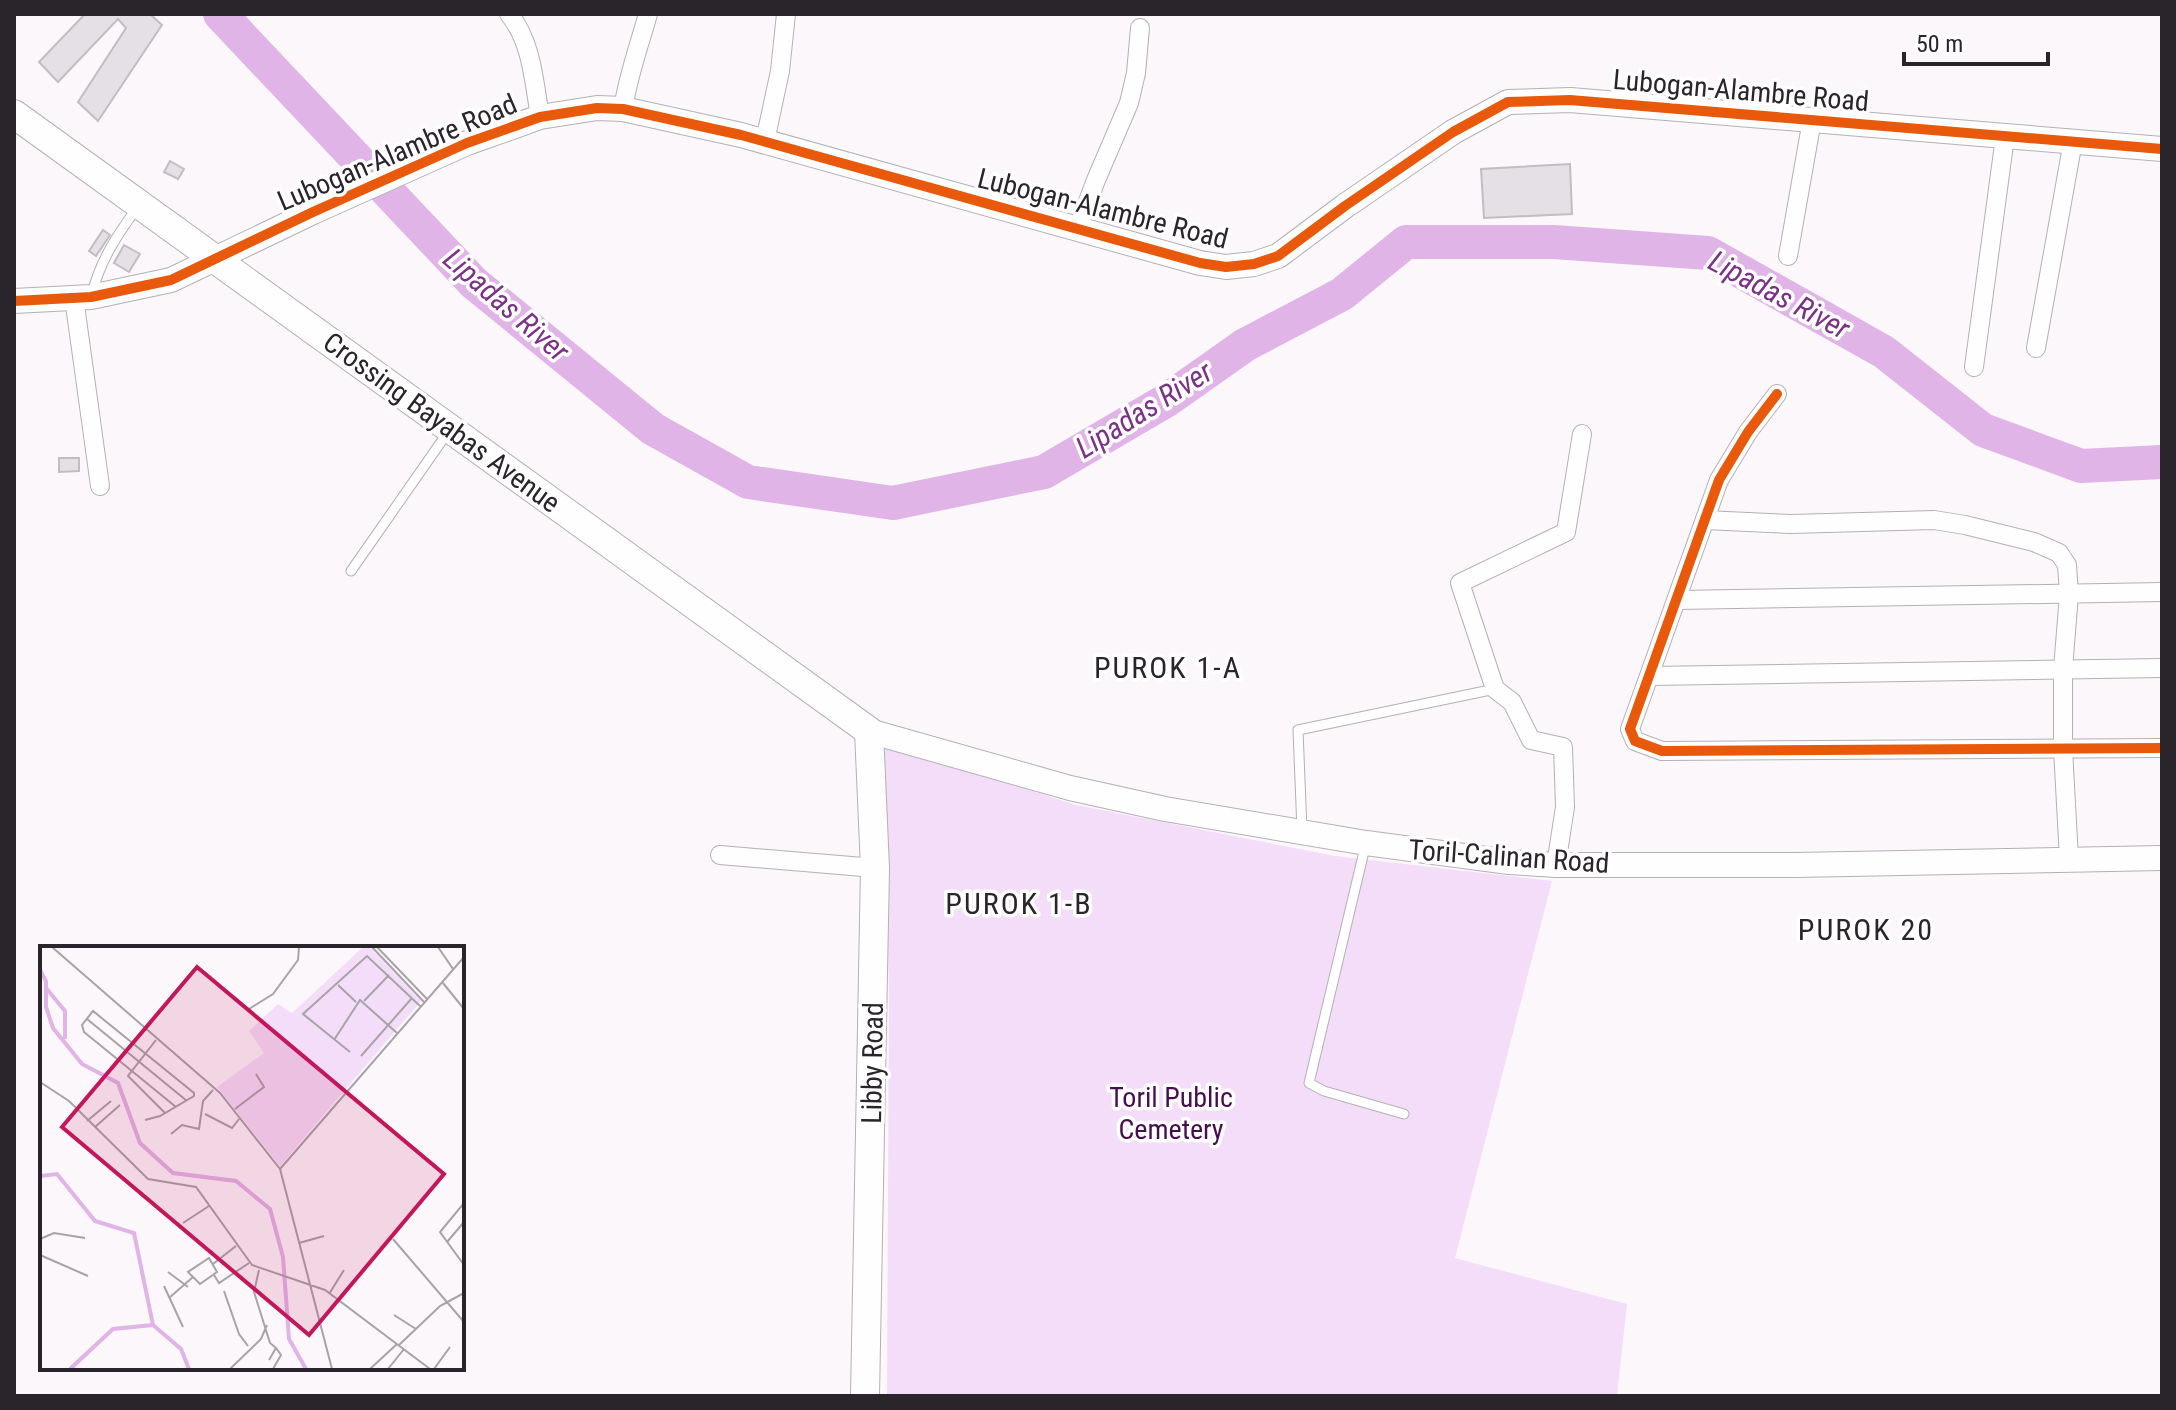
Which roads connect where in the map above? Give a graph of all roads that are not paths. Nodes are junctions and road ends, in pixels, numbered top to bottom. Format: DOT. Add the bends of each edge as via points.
graph roads {
  1 [pos="509,14"];
  2 [pos="648,14"];
  3 [pos="786,14"];
  4 [pos="1140,28"];
  5 [pos="623,109"];
  6 [pos="14,114"];
  7 [pos="540,117"];
  8 [pos="1812,120"];
  9 [pos="2005,137"];
  10 [pos="765,141"];
  11 [pos="2073,141"];
  12 [pos="2162,149"];
  13 [pos="140,204"];
  14 [pos="1078,228"];
  15 [pos="1788,256"];
  16 [pos="216,259"];
  17 [pos="83,297"];
  18 [pos="14,301"];
  19 [pos="2036,348"];
  20 [pos="1974,367"];
  21 [pos="1777,394"];
  22 [pos="450,428"];
  23 [pos="1582,434"];
  24 [pos="100,486"];
  25 [pos="1705,520"];
  26 [pos="351,571"];
  27 [pos="2162,592"];
  28 [pos="2069,594"];
  29 [pos="1677,600"];
  30 [pos="2162,668"];
  31 [pos="2063,669"];
  32 [pos="1650,676"];
  33 [pos="1495,689"];
  34 [pos="869,731"];
  35 [pos="2162,748"];
  36 [pos="2063,749"];
  37 [pos="1302,833"];
  38 [pos="1366,843"];
  39 [pos="720,855"];
  40 [pos="2162,858"];
  41 [pos="2069,859"];
  42 [pos="1556,865"];
  43 [pos="875,868"];
  44 [pos="1404,1114"];
  45 [pos="865,1396"];
  1 -- 7 [label="street" via="531,61"];
  2 -- 5 [label="street"];
  3 -- 10 [label="street"];
  4 -- 14 [label="street" via="1129,103"];
  5 -- 7 [label="street, Lubogan-Alambre Road"];
  5 -- 10 [label="street, Lubogan-Alambre Road"];
  6 -- 13 [label="main road, Crossing Bayabas Avenue"];
  7 -- 16 [label="street, Lubogan-Alambre Road" via="427,161"];
  8 -- 9 [label="street, Lubogan-Alambre Road"];
  8 -- 14 [label="street, Lubogan-Alambre Road" via="1570,100 1508,102 1441,140 1278,256 1254,264 1200,263"];
  8 -- 15 [label="street"];
  9 -- 11 [label="street, Lubogan-Alambre Road"];
  9 -- 20 [label="street"];
  10 -- 14 [label="street, Lubogan-Alambre Road"];
  11 -- 12 [label="street, Lubogan-Alambre Road"];
  11 -- 19 [label="street"];
  13 -- 16 [label="main road, Crossing Bayabas Avenue"];
  13 -- 17 [label="lane"];
  16 -- 17 [label="street, Lubogan-Alambre Road" via="160,283"];
  16 -- 22 [label="main road, Crossing Bayabas Avenue"];
  17 -- 18 [label="street, Lubogan-Alambre Road"];
  17 -- 24 [label="street"];
  21 -- 25 [label="street" via="1719,480"];
  22 -- 26 [label="lane"];
  22 -- 34 [label="main road, Crossing Bayabas Avenue"];
  23 -- 33 [label="street" via="1566,532 1460,583"];
  25 -- 28 [label="street" via="1934,520 1965,525 2059,553 2067,565"];
  25 -- 29 [label="street"];
  27 -- 28 [label="street"];
  28 -- 29 [label="street"];
  28 -- 31 [label="street"];
  29 -- 32 [label="street"];
  30 -- 31 [label="street"];
  31 -- 32 [label="street"];
  31 -- 36 [label="street"];
  32 -- 36 [label="street" via="1631,736 1662,751"];
  33 -- 37 [label="lane" via="1298,730"];
  33 -- 42 [label="street" via="1512,702 1531,740 1563,747 1565,807"];
  34 -- 37 [label="street, Toril-Calinan Road" via="1109,798"];
  34 -- 43 [label="main road, Libby Road"];
  35 -- 36 [label="street"];
  36 -- 41 [label="street"];
  37 -- 38 [label="street, Toril-Calinan Road"];
  38 -- 42 [label="street, Toril-Calinan Road"];
  38 -- 44 [label="lane" via="1309,1083"];
  39 -- 43 [label="street"];
  40 -- 41 [label="street, Toril-Calinan Road"];
  41 -- 42 [label="street, Toril-Calinan Road"];
  43 -- 45 [label="main road, Libby Road"];
}
